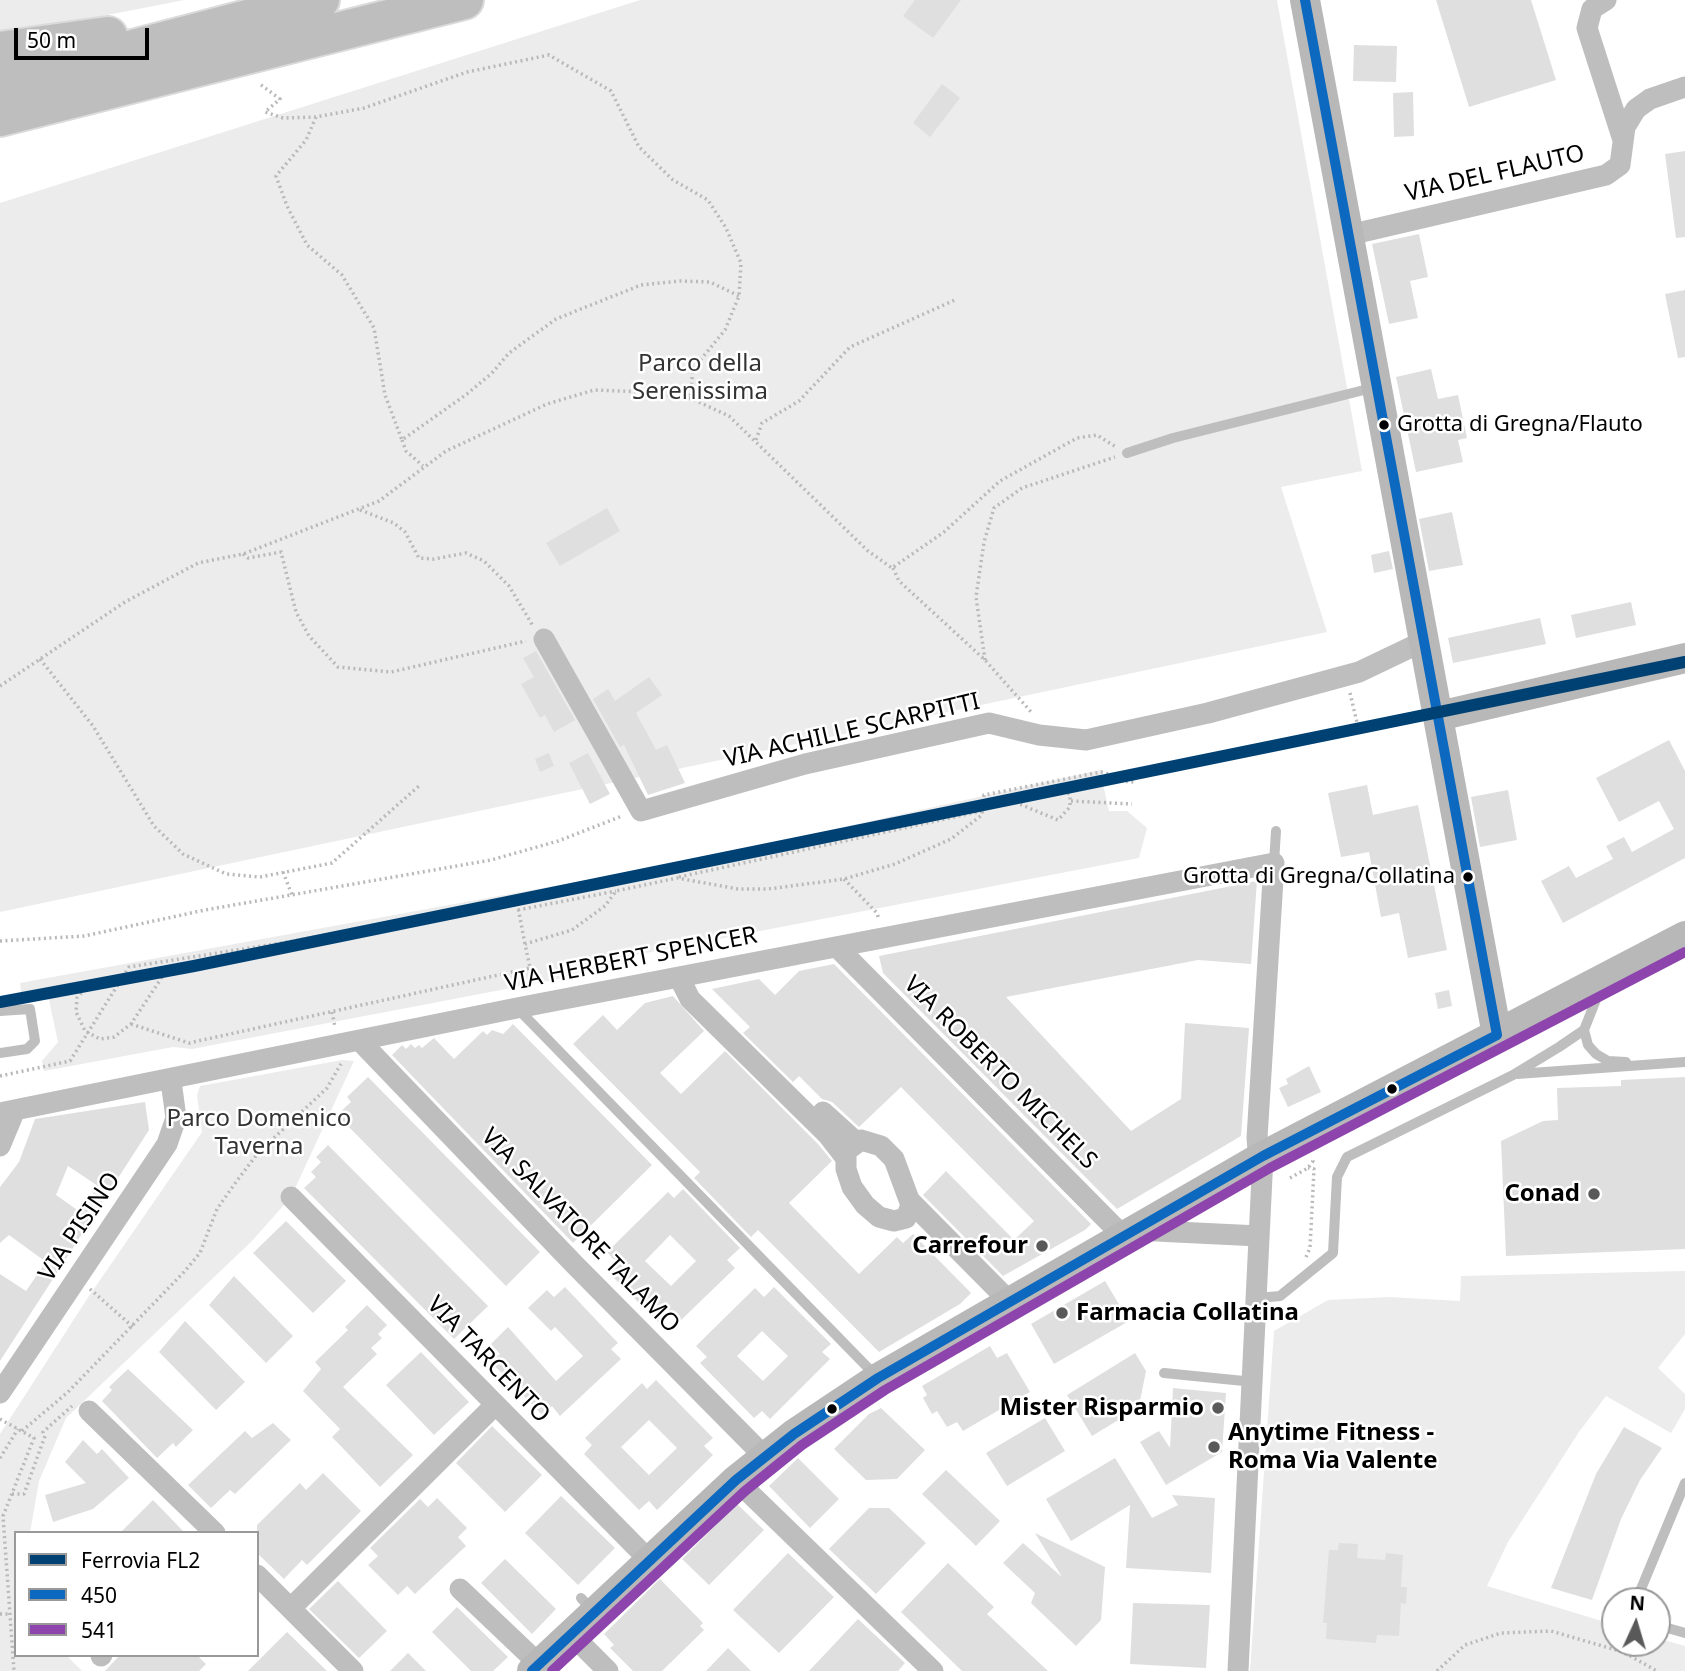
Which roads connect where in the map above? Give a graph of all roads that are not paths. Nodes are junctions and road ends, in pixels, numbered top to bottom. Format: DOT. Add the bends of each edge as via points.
graph roads {
  1 [pos="464,0"];
  2 [pos="1305,0"];
  3 [pos="1606,0"];
  4 [pos="306,4"];
  5 [pos="375,24"];
  6 [pos="0,51"];
  7 [pos="0,84"];
  8 [pos="1685,87"];
  9 [pos="0,117"];
  10 [pos="0,142"];
  11 [pos="1623,142"];
  12 [pos="1349,236"];
  13 [pos="1379,387"];
  14 [pos="1127,453"];
  15 [pos="536,636"];
  16 [pos="1426,640"];
  17 [pos="1685,658"];
  18 [pos="1439,716"];
  19 [pos="1276,831"];
  20 [pos="1273,863"];
  21 [pos="1685,936"];
  22 [pos="837,947"];
  23 [pos="687,975"];
  24 [pos="1604,979"];
  25 [pos="517,1008"];
  26 [pos="0,1011"];
  27 [pos="1584,1030"];
  28 [pos="1497,1035"];
  29 [pos="360,1041"];
  30 [pos="0,1053"];
  31 [pos="1685,1062"];
  32 [pos="1649,1065"];
  33 [pos="1513,1075"];
  34 [pos="171,1081"];
  35 [pos="8,1112"];
  36 [pos="0,1146"];
  37 [pos="850,1149"];
  38 [pos="1263,1156"];
  39 [pos="291,1196"];
  40 [pos="908,1210"];
  41 [pos="1130,1233"];
  42 [pos="1259,1236"];
  43 [pos="1258,1298"];
  44 [pos="1006,1306"];
  45 [pos="1164,1373"];
  46 [pos="878,1378"];
  47 [pos="1254,1382"];
  48 [pos="0,1393"];
  49 [pos="495,1405"];
  50 [pos="83,1406"];
  51 [pos="764,1456"];
  52 [pos="736,1480"];
  53 [pos="1685,1483"];
  54 [pos="213,1531"];
  55 [pos="648,1559"];
  56 [pos="259,1577"];
  57 [pos="1642,1587"];
  58 [pos="460,1589"];
  59 [pos="290,1608"];
  60 [pos="570,1633"];
  61 [pos="536,1668"];
  62 [pos="353,1671"];
  63 [pos="608,1671"];
  64 [pos="933,1671"];
  65 [pos="1238,1671"];
  1 -- 5 [label="highway"];
  2 -- 12 [label="street"];
  3 -- 11 [label="street" via="1592,9 1587,28"];
  4 -- 6 [label="highway"];
  4 -- 7 [label="highway"];
  5 -- 9 [label="highway"];
  5 -- 10 [label="highway" via="171,96"];
  8 -- 11 [label="street, VIA DEL FLAUTO" via="1636,109 1626,122"];
  11 -- 12 [label="street, VIA DEL FLAUTO" via="1620,164 1606,175"];
  12 -- 13 [label="street"];
  13 -- 14 [label="lane"];
  13 -- 16 [label="street"];
  15 -- 16 [label="street, VIA ACHILLE SCARPITTI" via="641,811 805,764 989,723 1086,740 1360,672"];
  16 -- 18 [label="street"];
  17 -- 18 [label="street"];
  18 -- 28 [label="street"];
  19 -- 20 [label="lane"];
  20 -- 22 [label="street, VIA HERBERT SPENCER"];
  20 -- 38 [label="street" via="1257,1138"];
  21 -- 24 [label="street"];
  22 -- 23 [label="street, VIA HERBERT SPENCER"];
  22 -- 41 [label="street, VIA ROBERTO MICHELS"];
  23 -- 25 [label="street, VIA HERBERT SPENCER"];
  23 -- 37 [label="street" via="690,999 828,1135"];
  24 -- 27 [label="lane"];
  24 -- 28 [label="street"];
  25 -- 29 [label="street, VIA HERBERT SPENCER"];
  25 -- 46 [label="lane"];
  26 -- 30 [label="lane" via="30,1009 35,1041 27,1049"];
  27 -- 32 [label="lane" via="1588,1045 1605,1059"];
  27 -- 33 [label="lane"];
  28 -- 38 [label="street"];
  29 -- 34 [label="street, VIA HERBERT SPENCER"];
  29 -- 51 [label="street, VIA SALVATORE TALAMO"];
  31 -- 32 [label="lane"];
  32 -- 33 [label="lane"];
  33 -- 43 [label="lane" via="1347,1157 1338,1177 1333,1253 1280,1296"];
  34 -- 35 [label="street, VIA HERBERT SPENCER"];
  34 -- 48 [label="street, VIA PISINO" via="176,1118 167,1144"];
  35 -- 36 [label="street"];
  37 -- 40 [label="street" via="872,1142 889,1152"];
  37 -- 40 [label="street" via="848,1177 865,1205 887,1220"];
  38 -- 41 [label="street"];
  38 -- 42 [label="street"];
  39 -- 49 [label="street, VIA TARCENTO"];
  40 -- 44 [label="street"];
  41 -- 42 [label="street"];
  41 -- 44 [label="street"];
  42 -- 43 [label="street"];
  43 -- 47 [label="street"];
  44 -- 46 [label="street"];
  45 -- 47 [label="lane"];
  46 -- 51 [label="street"];
  47 -- 65 [label="street"];
  49 -- 55 [label="street, VIA TARCENTO"];
  49 -- 59 [label="street"];
  50 -- 54 [label="street"];
  51 -- 52 [label="street"];
  52 -- 55 [label="street"];
  52 -- 64 [label="street"];
  53 -- 57 [label="lane"];
  55 -- 60 [label="street" via="587,1604"];
  56 -- 59 [label="street"];
  58 -- 61 [label="street"];
  59 -- 62 [label="street"];
  60 -- 61 [label="street"];
  60 -- 63 [label="street"];
}
